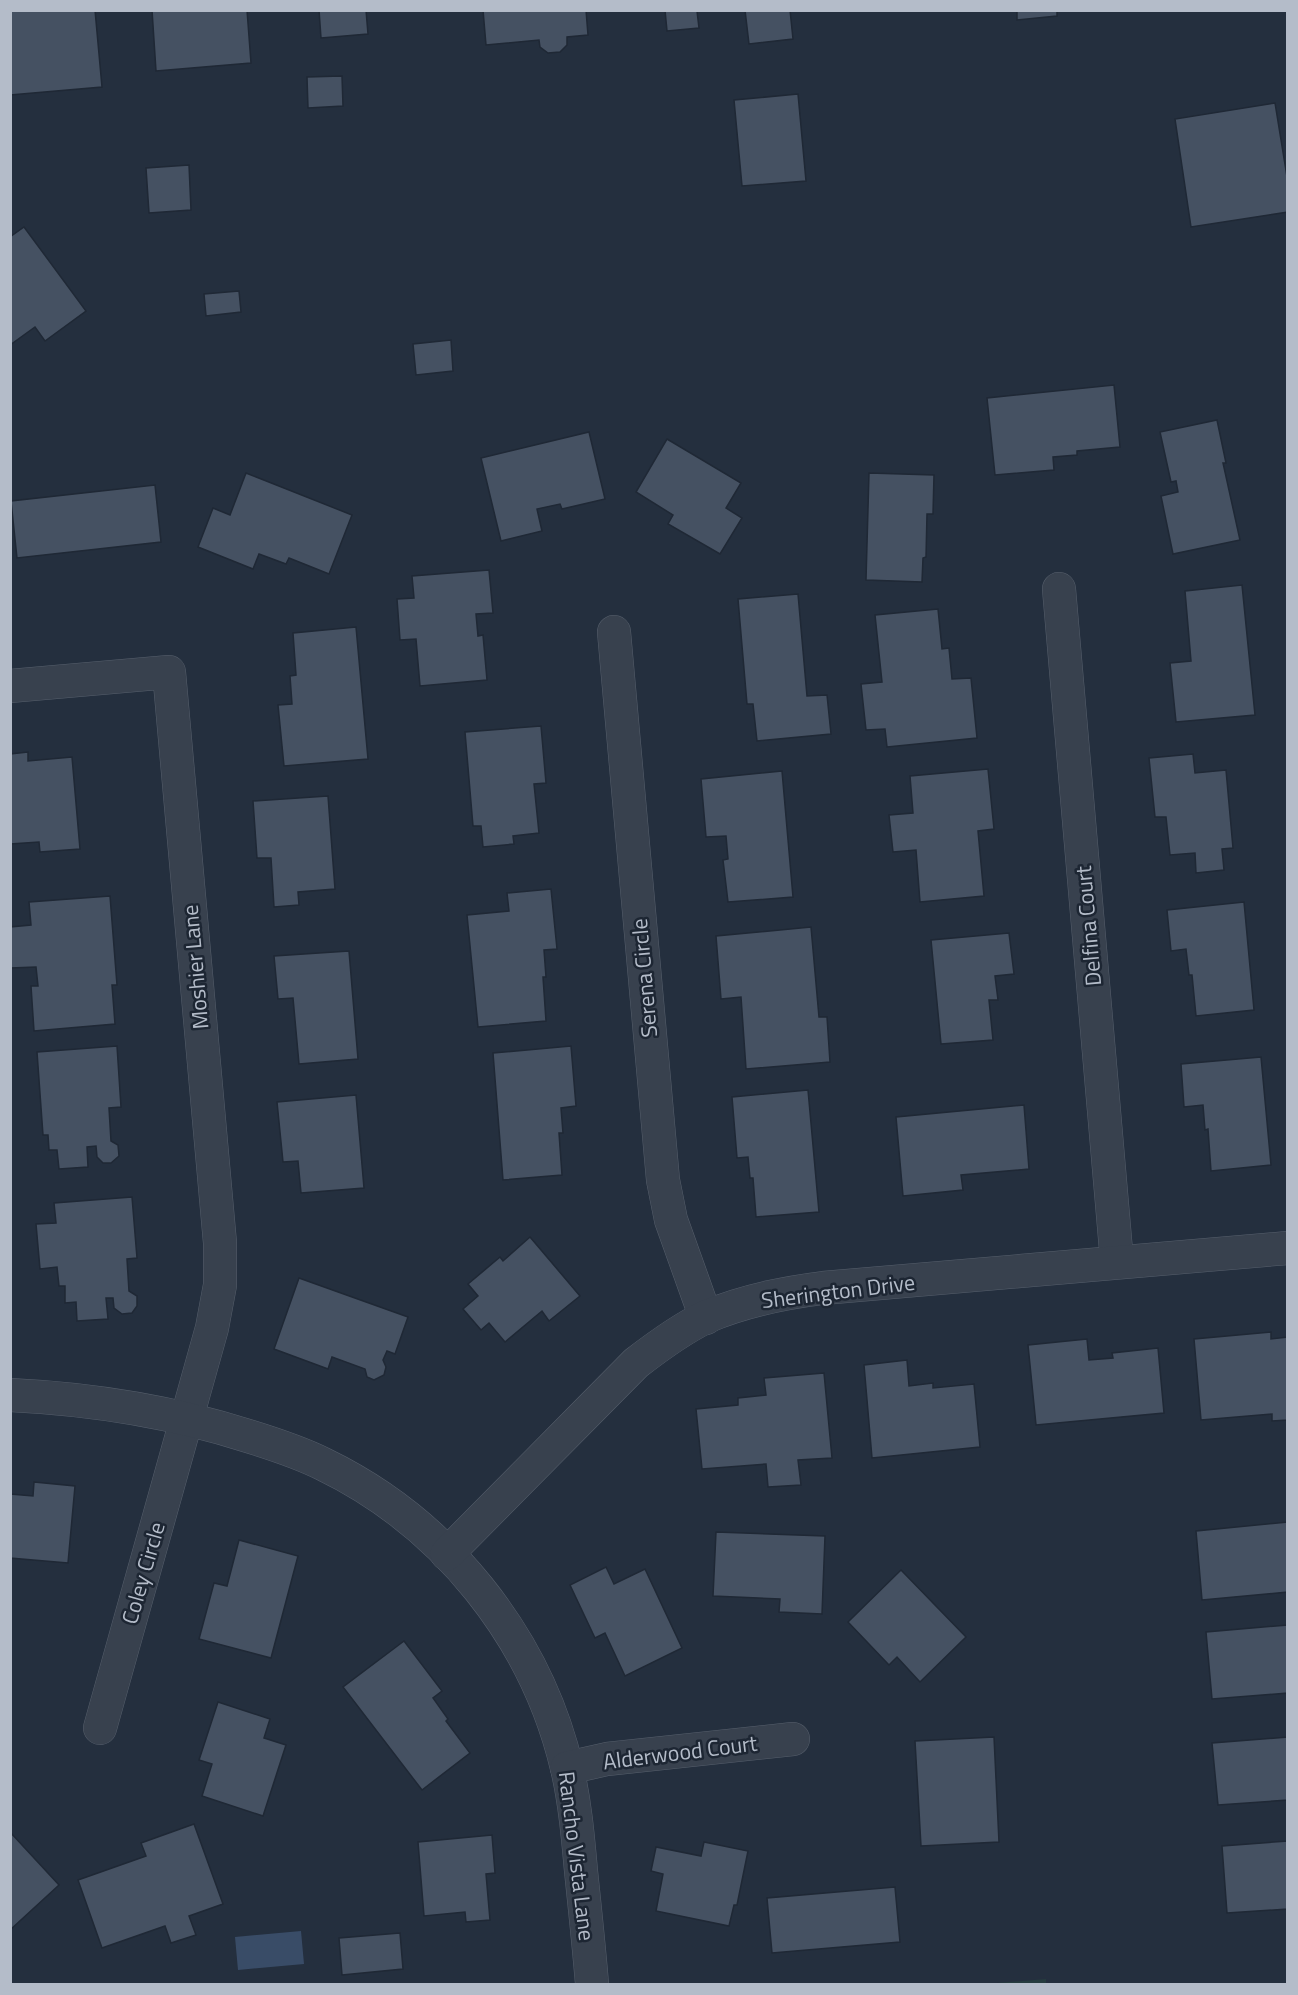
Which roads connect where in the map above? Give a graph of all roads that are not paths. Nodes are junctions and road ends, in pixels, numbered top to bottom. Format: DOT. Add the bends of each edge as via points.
graph roads {
  1 [pos="1059,589"];
  2 [pos="614,632"];
  3 [pos="10,686"];
  4 [pos="1287,1248"];
  5 [pos="1118,1263"];
  6 [pos="706,1318"];
  7 [pos="10,1395"];
  8 [pos="186,1418"];
  9 [pos="447,1554"];
  10 [pos="100,1728"];
  11 [pos="793,1739"];
  12 [pos="567,1768"];
  13 [pos="592,1984"];
  1 -- 5 [label="street, Delfina Court"];
  2 -- 6 [label="street, Serena Circle" via="663,1180 671,1220"];
  3 -- 8 [label="street, Moshier Lane" via="169,672 220,1264 217,1307"];
  4 -- 5 [label="street, Sherington Drive"];
  5 -- 6 [label="street, Sherington Drive" via="795,1292 767,1297"];
  6 -- 9 [label="street, Sherington Drive" via="660,1345 619,1378"];
  7 -- 8 [label="street, Rancho Vista Lane" via="79,1400"];
  8 -- 9 [label="street, Rancho Vista Lane" via="286,1448 323,1464 391,1504"];
  8 -- 10 [label="street, Coley Circle"];
  9 -- 12 [label="street, Rancho Vista Lane" via="474,1581 513,1636 546,1702"];
  11 -- 12 [label="street, Alderwood Court" via="607,1759"];
  12 -- 13 [label="street, Rancho Vista Lane" via="577,1824"];
}
